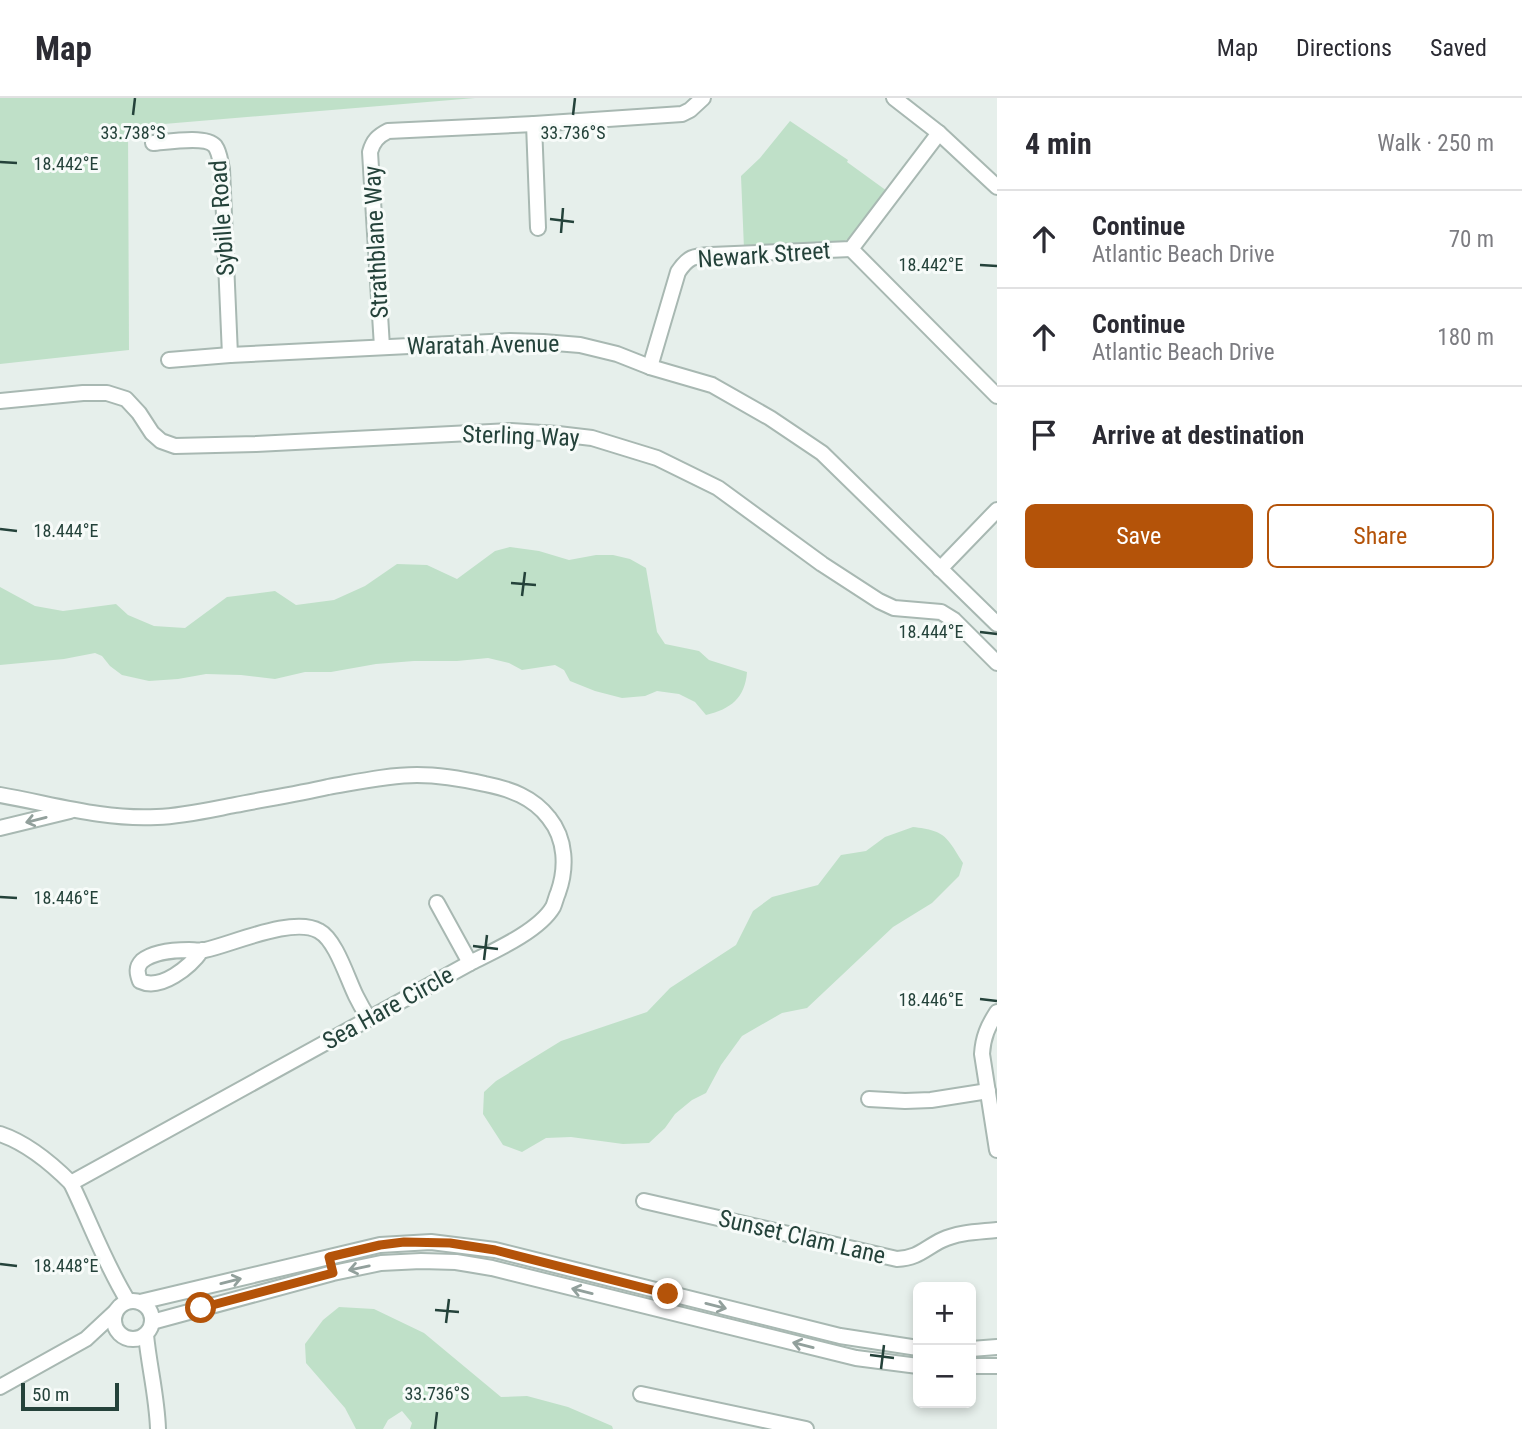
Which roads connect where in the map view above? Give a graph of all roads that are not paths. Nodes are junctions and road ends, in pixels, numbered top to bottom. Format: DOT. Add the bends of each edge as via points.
graph roads {
  1 [pos="703,98"];
  2 [pos="894,98"];
  3 [pos="534,124"];
  4 [pos="939,133"];
  5 [pos="153,143"];
  6 [pos="997,187"];
  7 [pos="538,228"];
  8 [pos="851,249"];
  9 [pos="382,347"];
  10 [pos="230,355"];
  11 [pos="169,360"];
  12 [pos="650,367"];
  13 [pos="997,396"];
  14 [pos="0,401"];
  15 [pos="997,510"];
  16 [pos="940,569"];
  17 [pos="997,624"];
  18 [pos="997,663"];
  19 [pos="0,795"];
  20 [pos="71,810"];
  21 [pos="0,828"];
  22 [pos="437,903"];
  23 [pos="202,950"];
  24 [pos="470,963"];
  25 [pos="997,1012"];
  26 [pos="369,1019"];
  27 [pos="988,1091"];
  28 [pos="869,1099"];
  29 [pos="0,1134"];
  30 [pos="997,1150"];
  31 [pos="71,1183"];
  32 [pos="643,1201"];
  33 [pos="997,1230"];
  34 [pos="495,1250"];
  35 [pos="329,1257"];
  36 [pos="492,1268"];
  37 [pos="333,1273"];
  38 [pos="668,1294"];
  39 [pos="125,1305"];
  40 [pos="663,1310"];
  41 [pos="145,1332"];
  42 [pos="120,1334"];
  43 [pos="840,1336"];
  44 [pos="86,1339"];
  45 [pos="913,1347"];
  46 [pos="997,1347"];
  47 [pos="976,1349"];
  48 [pos="836,1353"];
  49 [pos="913,1365"];
  50 [pos="976,1366"];
  51 [pos="997,1366"];
  52 [pos="0,1387"];
  53 [pos="641,1394"];
  54 [pos="158,1429"];
  55 [pos="806,1429"];
  1 -- 3 [label="street, Strathblane Way" via="682,114"];
  2 -- 4 [label="street"];
  3 -- 7 [label="street"];
  3 -- 9 [label="street, Strathblane Way" via="388,131 373,143"];
  4 -- 6 [label="street"];
  4 -- 8 [label="street, Newark Street"];
  5 -- 10 [label="street, Sybille Road" via="200,140 210,142 219,154"];
  8 -- 12 [label="street, Newark Street" via="695,256 685,261"];
  8 -- 13 [label="street"];
  9 -- 10 [label="street, Waratah Avenue"];
  9 -- 12 [label="street, Waratah Avenue" via="543,342 580,345"];
  10 -- 11 [label="street, Waratah Avenue"];
  12 -- 16 [label="street, Waratah Avenue" via="712,385 822,453"];
  14 -- 18 [label="street, Sterling Way" via="107,393 125,398 152,433 175,446 511,431 592,438 657,458 718,488 879,601 894,608 941,612 954,620"];
  15 -- 16 [label="street"];
  16 -- 17 [label="street, Waratah Avenue"];
  19 -- 20 [label="street, Sea Hare Circle"];
  20 -- 21 [label="street, Sea Hare Circle, one-way"];
  20 -- 24 [label="street, Sea Hare Circle" via="174,816 414,775 462,779 514,791 544,811 554,824 565,865 562,883 553,908 536,925"];
  22 -- 24 [label="street"];
  23 -- 26 [label="street" via="276,930 314,928 330,941"];
  24 -- 26 [label="street, Sea Hare Circle"];
  25 -- 27 [label="street" via="983,1038"];
  26 -- 31 [label="street, Sea Hare Circle"];
  27 -- 28 [label="street" via="932,1100"];
  27 -- 30 [label="street"];
  29 -- 31 [label="street" via="32,1150"];
  31 -- 39 [label="street"];
  32 -- 33 [label="street, Sunset Clam Lane" via="897,1259 914,1257 956,1235"];
  34 -- 35 [label="street" via="404,1242"];
  34 -- 36 [label="street"];
  34 -- 38 [label="street"];
  35 -- 37 [label="street"];
  39 -- 35 [label="street, one-way"];
  36 -- 37 [label="street, one-way" via="400,1261"];
  40 -- 36 [label="street, one-way"];
  37 -- 41 [label="street"];
  38 -- 40 [label="street"];
  38 -- 43 [label="street, one-way"];
  39 -- 41 [label="street" via="149,1310"];
  39 -- 42 [label="street" via="114,1324"];
  39 -- 44 [label="street"];
  48 -- 40 [label="street, one-way"];
  41 -- 42 [label="street" via="131,1339"];
  41 -- 54 [label="street"];
  42 -- 44 [label="street"];
  43 -- 45 [label="street"];
  43 -- 48 [label="street"];
  44 -- 52 [label="street"];
  46 -- 47 [label="street"];
  48 -- 49 [label="street"];
  50 -- 51 [label="street"];
  53 -- 55 [label="street"];
}
